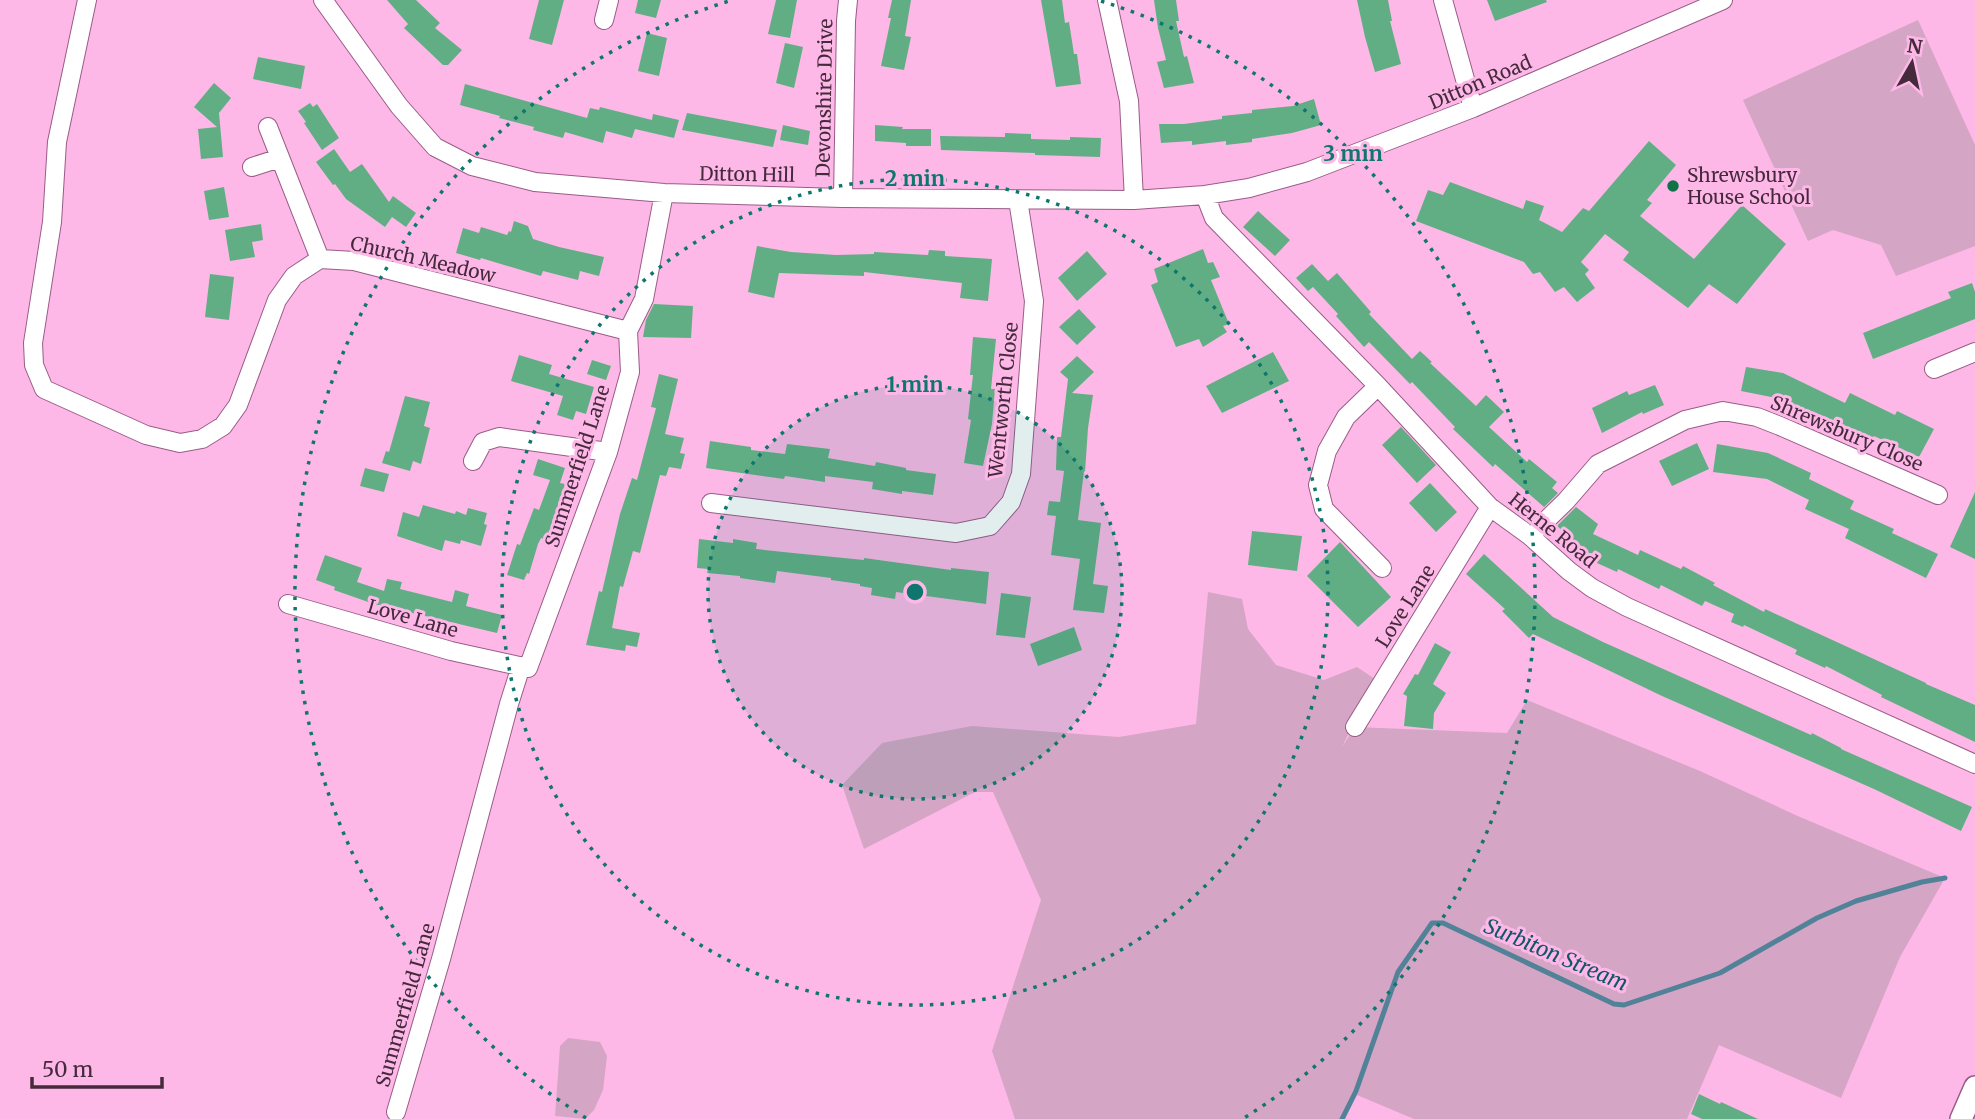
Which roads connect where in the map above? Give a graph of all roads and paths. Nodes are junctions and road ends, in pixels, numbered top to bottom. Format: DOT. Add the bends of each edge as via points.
graph roads {
  1 [pos="87,0"];
  2 [pos="323,0"];
  3 [pos="609,0"];
  4 [pos="848,0"];
  5 [pos="1107,0"];
  6 [pos="1443,0"];
  7 [pos="1723,0"];
  8 [pos="604,20"];
  9 [pos="1473,108"];
  10 [pos="268,127"];
  11 [pos="280,158"];
  12 [pos="252,167"];
  13 [pos="1249,188"];
  14 [pos="664,193"];
  15 [pos="1205,195"];
  16 [pos="843,198"];
  17 [pos="1018,200"];
  18 [pos="1135,200"];
  19 [pos="320,259"];
  20 [pos="628,331"];
  21 [pos="1975,352"];
  22 [pos="1934,369"];
  23 [pos="1378,386"];
  24 [pos="608,452"];
  25 [pos="473,461"];
  26 [pos="1938,495"];
  27 [pos="711,503"];
  28 [pos="1490,507"];
  29 [pos="1530,536"];
  30 [pos="1382,568"];
  31 [pos="288,604"];
  32 [pos="524,667"];
  33 [pos="1355,727"];
  34 [pos="1975,764"];
  35 [pos="1975,1087"];
  36 [pos="396,1112"];
  37 [pos="1961,1119"];
  1 -- 19 [label="street" via="57,142 52,222 33,343 34,365 44,389 146,435 180,443 202,439 223,426 238,405 277,300 294,276"];
  2 -- 14 [label="street, Ditton Hill" via="399,106 435,147 472,166 535,182"];
  3 -- 8 [label="street"];
  4 -- 16 [label="street, Devonshire Drive"];
  5 -- 18 [label="street" via="1129,101"];
  6 -- 9 [label="street"];
  7 -- 9 [label="street, Ditton Road"];
  9 -- 13 [label="street, Ditton Road" via="1307,172"];
  10 -- 11 [label="street"];
  11 -- 12 [label="street"];
  11 -- 19 [label="street"];
  13 -- 15 [label="street, Ditton Hill"];
  14 -- 16 [label="street, Ditton Hill"];
  14 -- 20 [label="street, Summerfield Lane" via="644,299"];
  15 -- 18 [label="street, Ditton Hill"];
  15 -- 23 [label="street, Herne Road" via="1214,218"];
  16 -- 17 [label="street, Ditton Hill"];
  17 -- 18 [label="street, Ditton Hill"];
  17 -- 27 [label="street, Wentworth Close" via="1034,301 1021,474 1011,502 990,526 956,533"];
  19 -- 20 [label="street, Church Meadow" via="354,261"];
  20 -- 24 [label="street, Summerfield Lane" via="630,372"];
  21 -- 22 [label="street"];
  23 -- 28 [label="street, Herne Road"];
  23 -- 30 [label="street" via="1346,417 1327,451 1318,485 1324,509"];
  24 -- 25 [label="street" via="499,437 483,442"];
  24 -- 32 [label="street, Summerfield Lane"];
  26 -- 29 [label="street, Shrewsbury Close" via="1757,417 1723,411 1685,421 1598,464"];
  28 -- 29 [label="street, Herne Road"];
  28 -- 33 [label="street, Love Lane"];
  29 -- 34 [label="street, Herne Road" via="1592,588 1628,607"];
  31 -- 32 [label="street, Love Lane"];
  32 -- 36 [label="street, Summerfield Lane" via="509,704"];
  35 -- 37 [label="main road"];
}
